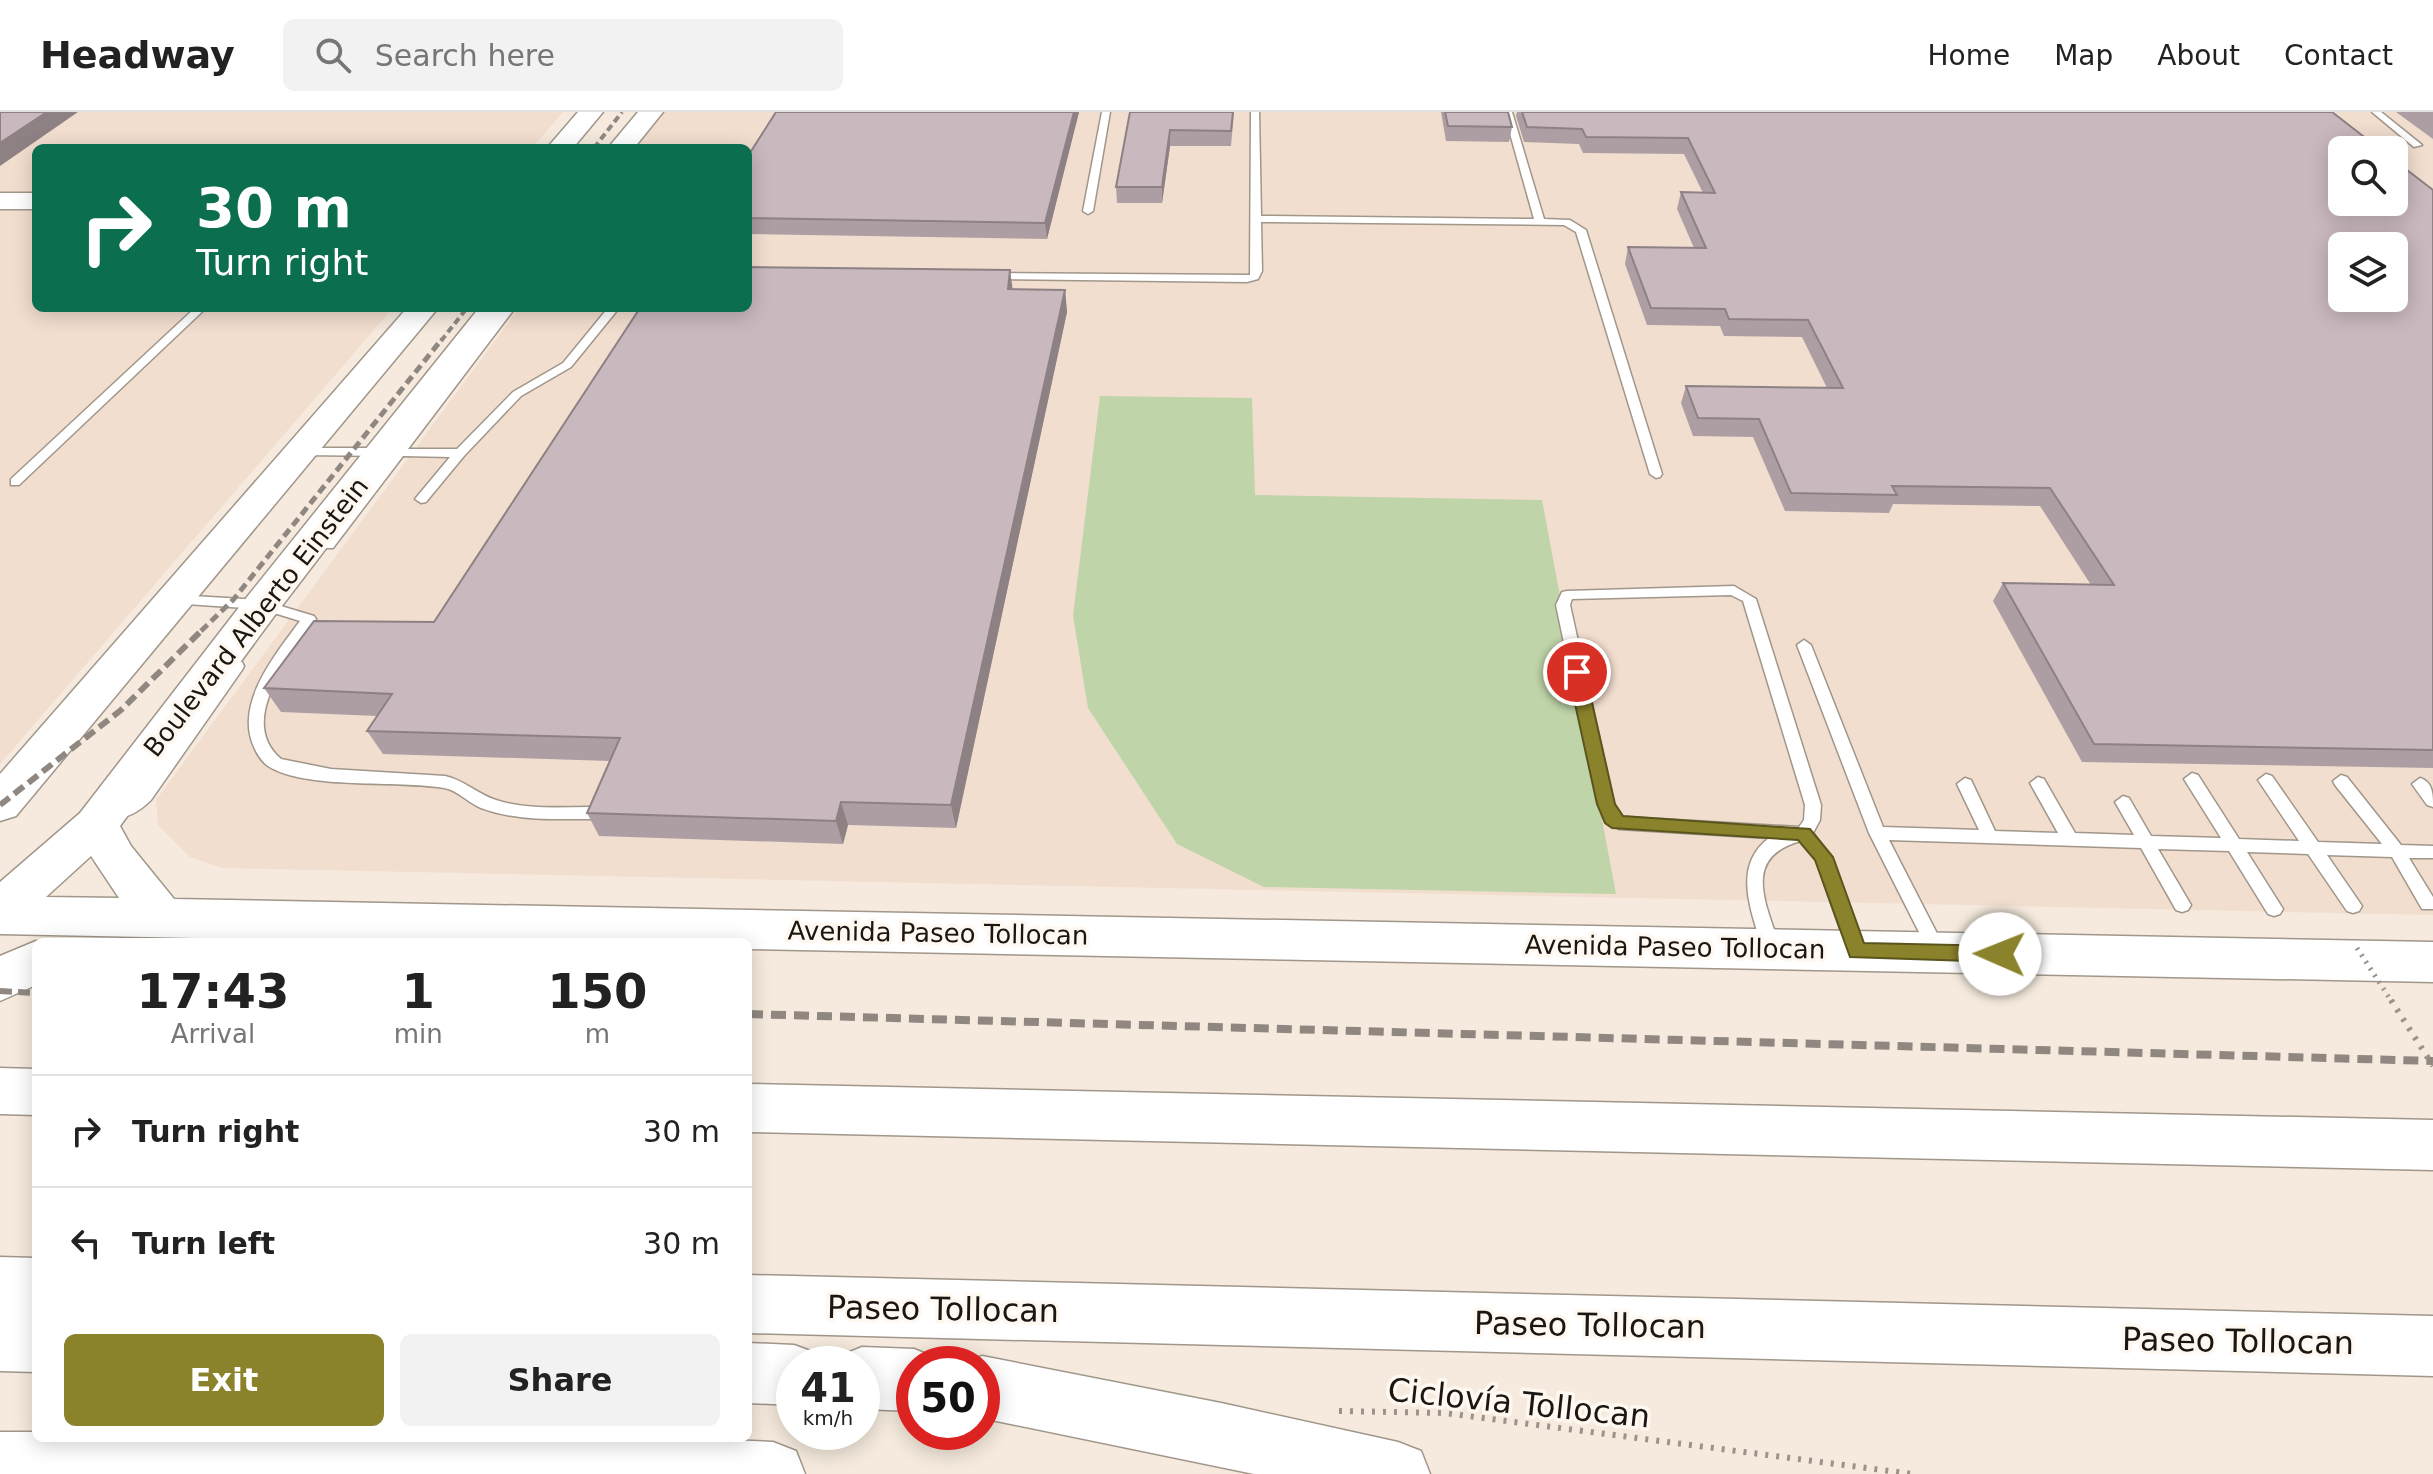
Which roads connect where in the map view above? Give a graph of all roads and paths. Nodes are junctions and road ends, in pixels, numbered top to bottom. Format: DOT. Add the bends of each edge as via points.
graph roads {
  1 [pos="591,112"];
  2 [pos="651,112"];
  3 [pos="1106,112"];
  4 [pos="1255,112"];
  5 [pos="1508,112"];
  6 [pos="2376,112"];
  7 [pos="563,144"];
  8 [pos="624,144"];
  9 [pos="2417,145"];
  10 [pos="0,201"];
  11 [pos="32,201"];
  12 [pos="1088,211"];
  13 [pos="1256,219"];
  14 [pos="1540,222"];
  15 [pos="985,276"];
  16 [pos="197,312"];
  17 [pos="420,312"];
  18 [pos="492,312"];
  19 [pos="507,312"];
  20 [pos="611,312"];
  21 [pos="302,451"];
  22 [pos="393,452"];
  23 [pos="460,453"];
  24 [pos="1656,474"];
  25 [pos="15,482"];
  26 [pos="421,499"];
  27 [pos="176,600"];
  28 [pos="269,612"];
  29 [pos="1804,645"];
  30 [pos="242,659"];
  31 [pos="2192,779"];
  32 [pos="2266,780"];
  33 [pos="2341,781"];
  34 [pos="2038,783"];
  35 [pos="1965,784"];
  36 [pos="2420,784"];
  37 [pos="2433,801"];
  38 [pos="2123,802"];
  39 [pos="0,804"];
  40 [pos="590,813"];
  41 [pos="99,823"];
  42 [pos="1877,833"];
  43 [pos="1804,834"];
  44 [pos="1990,837"];
  45 [pos="2070,840"];
  46 [pos="2147,843"];
  47 [pos="2236,846"];
  48 [pos="2313,849"];
  49 [pos="2397,851"];
  50 [pos="2433,852"];
  51 [pos="2428,904"];
  52 [pos="2182,905"];
  53 [pos="2353,906"];
  54 [pos="2274,909"];
  55 [pos="0,913"];
  56 [pos="160,916"];
  57 [pos="99,938"];
  58 [pos="1348,940"];
  59 [pos="0,946"];
  60 [pos="32,947"];
  61 [pos="2357,948"];
  62 [pos="1771,949"];
  63 [pos="1857,951"];
  64 [pos="1938,953"];
  65 [pos="752,960"];
  66 [pos="2433,962"];
  67 [pos="32,963"];
  68 [pos="0,980"];
  69 [pos="2433,1066"];
  70 [pos="0,1091"];
  71 [pos="32,1092"];
  72 [pos="752,1108"];
  73 [pos="2433,1145"];
  74 [pos="0,1286"];
  75 [pos="32,1287"];
  76 [pos="752,1304"];
  77 [pos="0,1341"];
  78 [pos="32,1342"];
  79 [pos="2433,1346"];
  80 [pos="752,1373"];
  81 [pos="776,1374"];
  82 [pos="1000,1391"];
  83 [pos="1324,1410"];
  84 [pos="0,1464"];
  85 [pos="773,1474"];
  86 [pos="1398,1474"];
  87 [pos="1913,1474"];
  1 -- 7 [label="main road"];
  2 -- 8 [label="main road"];
  3 -- 12 [label="lane"];
  4 -- 13 [label="lane"];
  5 -- 14 [label="lane"];
  6 -- 9 [label="lane"];
  10 -- 11 [label="main road"];
  13 -- 14 [label="lane"];
  13 -- 15 [label="lane" via="1257,271 1247,279"];
  14 -- 24 [label="lane" via="1566,222 1581,230"];
  16 -- 25 [label="lane"];
  17 -- 21 [label="main road"];
  18 -- 22 [label="main road, Boulevard Alberto Einstein"];
  19 -- 22 [label="lane"];
  20 -- 23 [label="lane" via="567,365 517,394"];
  21 -- 22 [label="lane"];
  21 -- 27 [label="main road"];
  22 -- 23 [label="lane"];
  22 -- 28 [label="main road, Boulevard Alberto Einstein"];
  23 -- 26 [label="lane"];
  27 -- 28 [label="lane" via="233,600"];
  27 -- 39 [label="main road"];
  28 -- 40 [label="lane" via="309,619 260,699 260,748 276,763 302,771 449,782 480,802 514,811"];
  28 -- 41 [label="main road, Boulevard Alberto Einstein"];
  29 -- 42 [label="lane"];
  30 -- 41 [label="lane" via="145,796"];
  31 -- 47 [label="lane"];
  32 -- 48 [label="lane"];
  33 -- 49 [label="lane"];
  34 -- 45 [label="lane"];
  35 -- 44 [label="lane"];
  36 -- 37 [label="lane"];
  38 -- 46 [label="lane"];
  41 -- 55 [label="main road, Boulevard Alberto Einstein"];
  41 -- 56 [label="main road" via="115,859"];
  42 -- 44 [label="lane"];
  42 -- 64 [label="lane"];
  43 -- 43 [label="lane" via="1619,823 1612,818 1563,605 1567,595 1734,590 1745,595 1812,794 1812,820"];
  43 -- 62 [label="lane" via="1772,844 1755,868 1754,884"];
  43 -- 63 [label="lane" via="1823,857"];
  44 -- 45 [label="lane"];
  45 -- 46 [label="lane"];
  46 -- 47 [label="lane"];
  46 -- 52 [label="lane"];
  47 -- 48 [label="lane"];
  47 -- 54 [label="lane"];
  48 -- 49 [label="lane"];
  48 -- 53 [label="lane"];
  49 -- 50 [label="lane"];
  49 -- 51 [label="lane"];
  55 -- 56 [label="main road, Avenida Paseo Tollocan"];
  56 -- 57 [label="main road"];
  56 -- 58 [label="main road, Avenida Paseo Tollocan"];
  58 -- 62 [label="main road, Avenida Paseo Tollocan"];
  58 -- 65 [label="main road, Avenida Paseo Tollocan" via="1274,956 1159,967"];
  59 -- 60 [label="main road"];
  61 -- 69 [label="path, bridge"];
  62 -- 63 [label="main road, Avenida Paseo Tollocan"];
  63 -- 64 [label="main road, Avenida Paseo Tollocan"];
  64 -- 66 [label="main road, Avenida Paseo Tollocan"];
  67 -- 68 [label="main road"];
  70 -- 71 [label="main road"];
  72 -- 73 [label="main road"];
  74 -- 75 [label="main road"];
  76 -- 79 [label="main road, Paseo Tollocan"];
  77 -- 78 [label="main road"];
  80 -- 81 [label="main road"];
  82 -- 86 [label="main road"];
  83 -- 87 [label="path, Ciclovía Tollocan" via="1445,1413"];
  84 -- 85 [label="main road" via="637,1468"];
}
